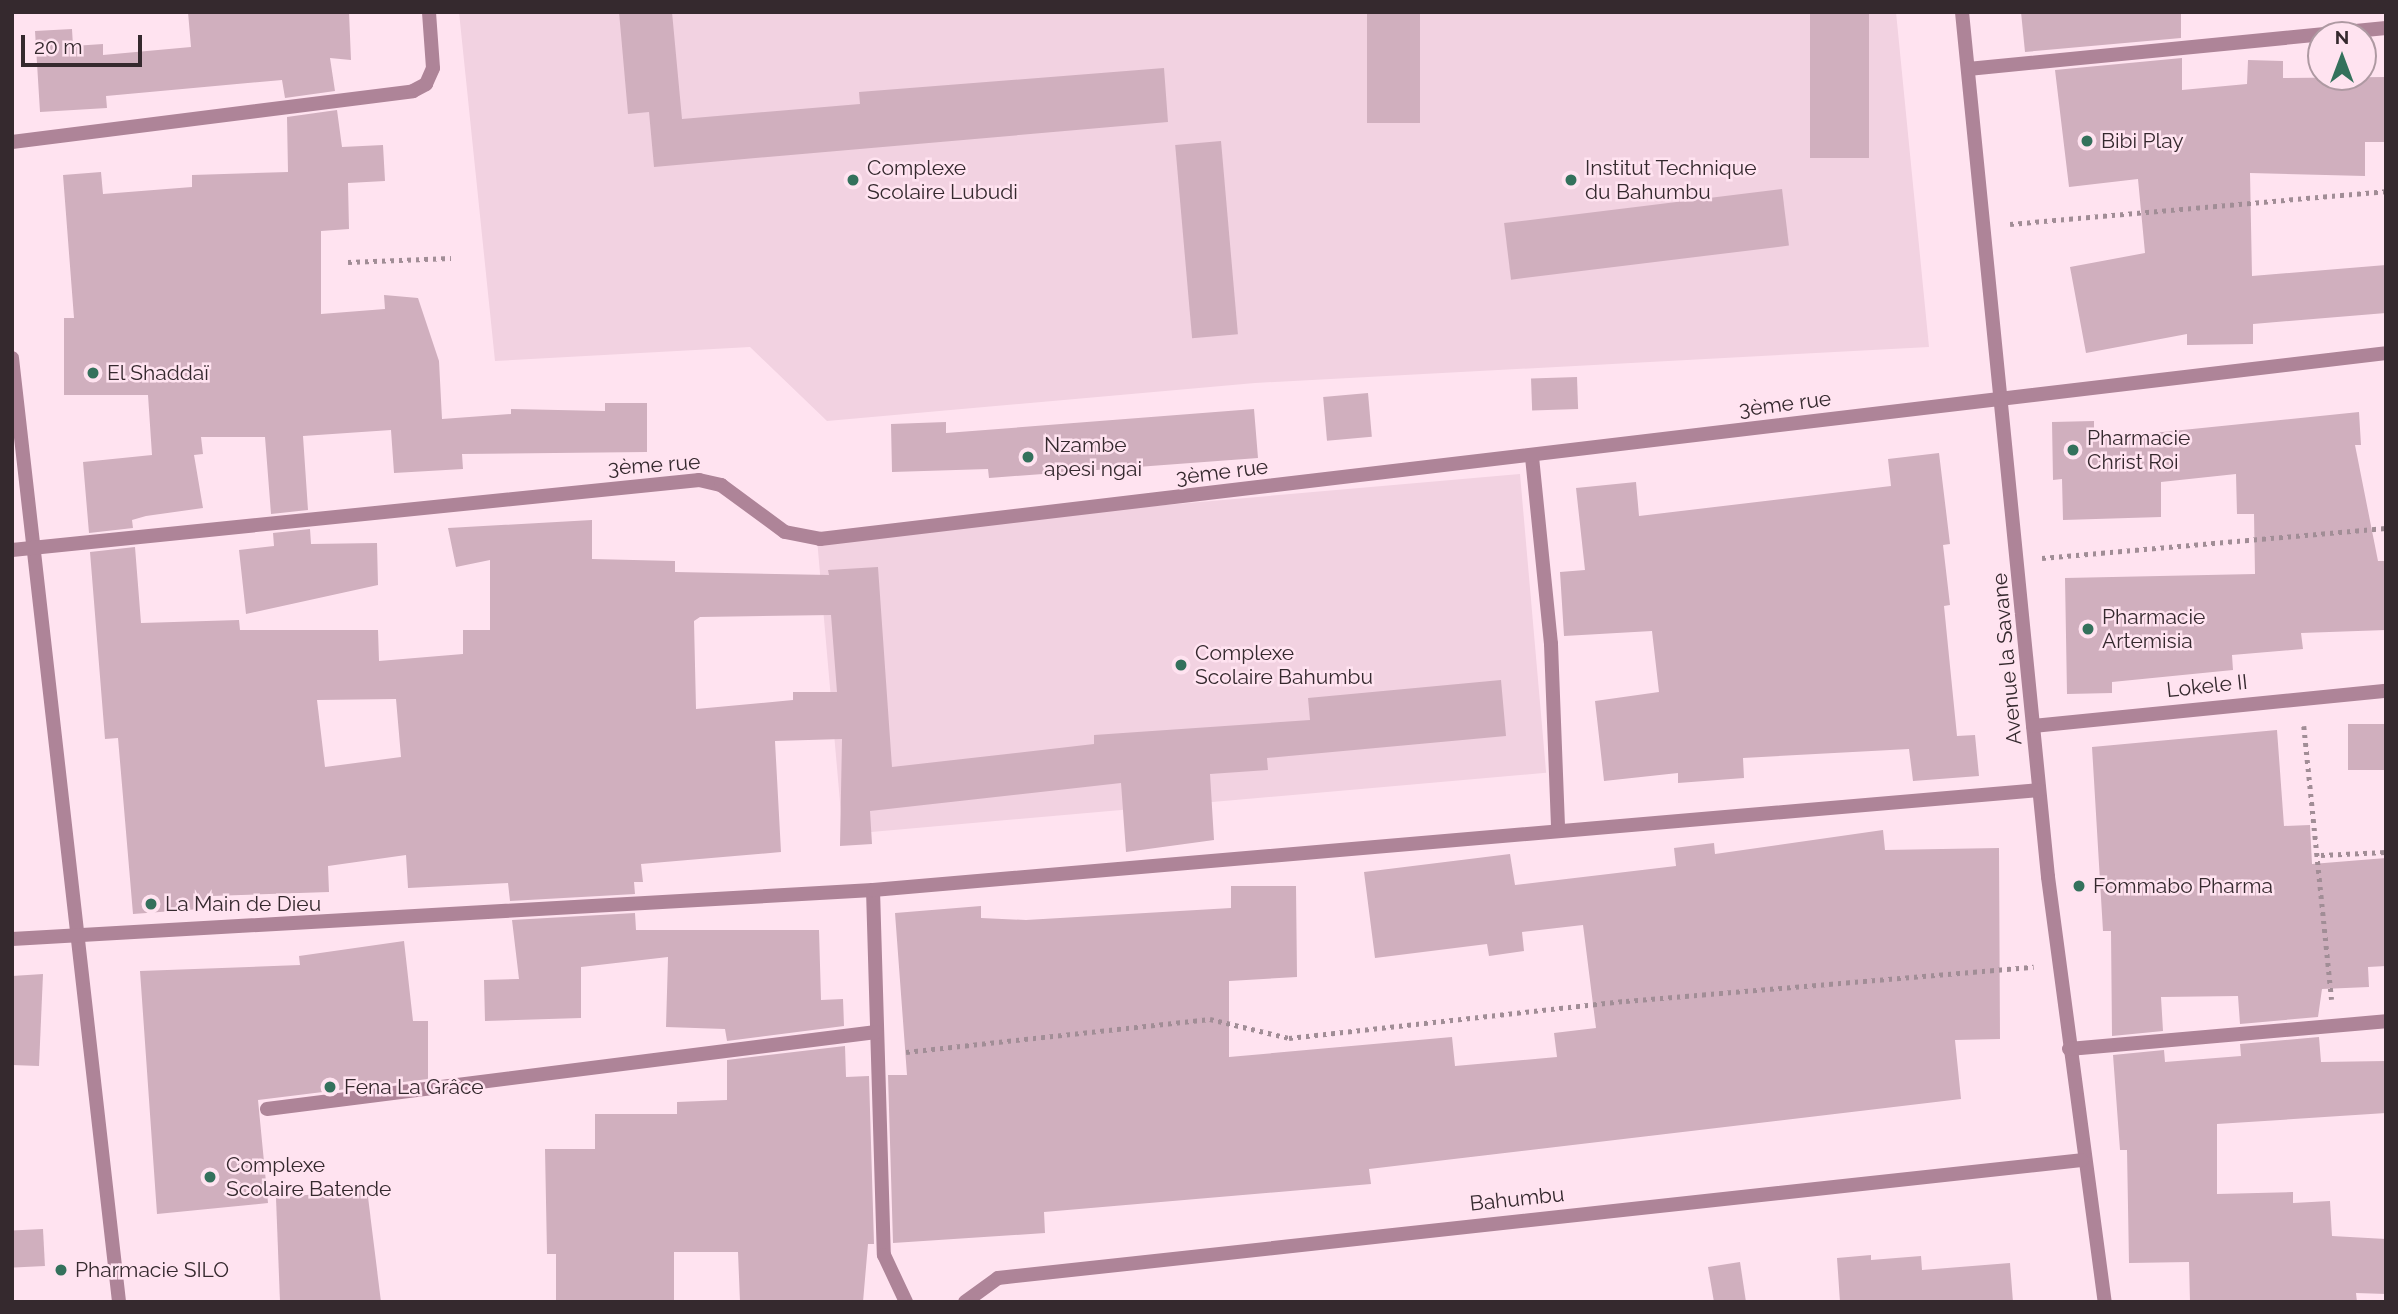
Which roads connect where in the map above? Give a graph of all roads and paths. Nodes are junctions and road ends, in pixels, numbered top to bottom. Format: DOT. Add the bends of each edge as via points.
graph roads {
  1 [pos="429,12"];
  2 [pos="1962,12"];
  3 [pos="2386,28"];
  4 [pos="1968,69"];
  5 [pos="12,142"];
  6 [pos="2386,191"];
  7 [pos="1987,226"];
  8 [pos="451,258"];
  9 [pos="348,262"];
  10 [pos="2386,353"];
  11 [pos="12,358"];
  12 [pos="2004,397"];
  13 [pos="1532,457"];
  14 [pos="2386,528"];
  15 [pos="35,548"];
  16 [pos="12,550"];
  17 [pos="2020,560"];
  18 [pos="2386,691"];
  19 [pos="2301,698"];
  20 [pos="2033,726"];
  21 [pos="2039,790"];
  22 [pos="1558,830"];
  23 [pos="2386,852"];
  24 [pos="2321,855"];
  25 [pos="873,890"];
  26 [pos="80,933"];
  27 [pos="12,939"];
  28 [pos="2058,965"];
  29 [pos="2386,1021"];
  30 [pos="2334,1025"];
  31 [pos="876,1032"];
  32 [pos="2069,1049"];
  33 [pos="877,1056"];
  34 [pos="267,1109"];
  35 [pos="2082,1160"];
  36 [pos="119,1302"];
  37 [pos="906,1302"];
  38 [pos="965,1302"];
  39 [pos="2105,1302"];
  1 -- 5 [label="street" via="433,68 426,84 413,91"];
  2 -- 4 [label="street, Avenue la Savane"];
  3 -- 4 [label="street"];
  4 -- 7 [label="street, Avenue la Savane"];
  6 -- 7 [label="path"];
  7 -- 12 [label="street, Avenue la Savane"];
  8 -- 9 [label="path"];
  10 -- 12 [label="street, 3ème rue"];
  11 -- 15 [label="street"];
  12 -- 13 [label="street, 3ème rue"];
  12 -- 17 [label="street, Avenue la Savane"];
  13 -- 15 [label="street, 3ème rue" via="820,539 785,531 722,485 699,480"];
  13 -- 22 [label="street" via="1551,644"];
  14 -- 17 [label="path"];
  15 -- 16 [label="street, 3ème rue"];
  15 -- 26 [label="street"];
  17 -- 20 [label="street, Avenue la Savane"];
  18 -- 19 [label="street, Lokele II"];
  19 -- 20 [label="street, Lokele II"];
  19 -- 24 [label="path"];
  20 -- 21 [label="street, Avenue la Savane"];
  21 -- 22 [label="street"];
  21 -- 28 [label="street, Avenue la Savane"];
  22 -- 25 [label="street"];
  23 -- 24 [label="path"];
  24 -- 30 [label="path"];
  25 -- 26 [label="street"];
  25 -- 31 [label="street"];
  26 -- 27 [label="street"];
  26 -- 36 [label="street"];
  28 -- 32 [label="street, Avenue la Savane"];
  28 -- 33 [label="path" via="1889,984 1626,1001 1289,1038 1210,1018"];
  29 -- 30 [label="street"];
  30 -- 32 [label="street"];
  31 -- 33 [label="street"];
  31 -- 34 [label="street"];
  32 -- 35 [label="street, Avenue la Savane"];
  33 -- 37 [label="street" via="884,1255"];
  35 -- 38 [label="street, Bahumbu" via="998,1278"];
  35 -- 39 [label="street, Avenue la Savane"];
}
